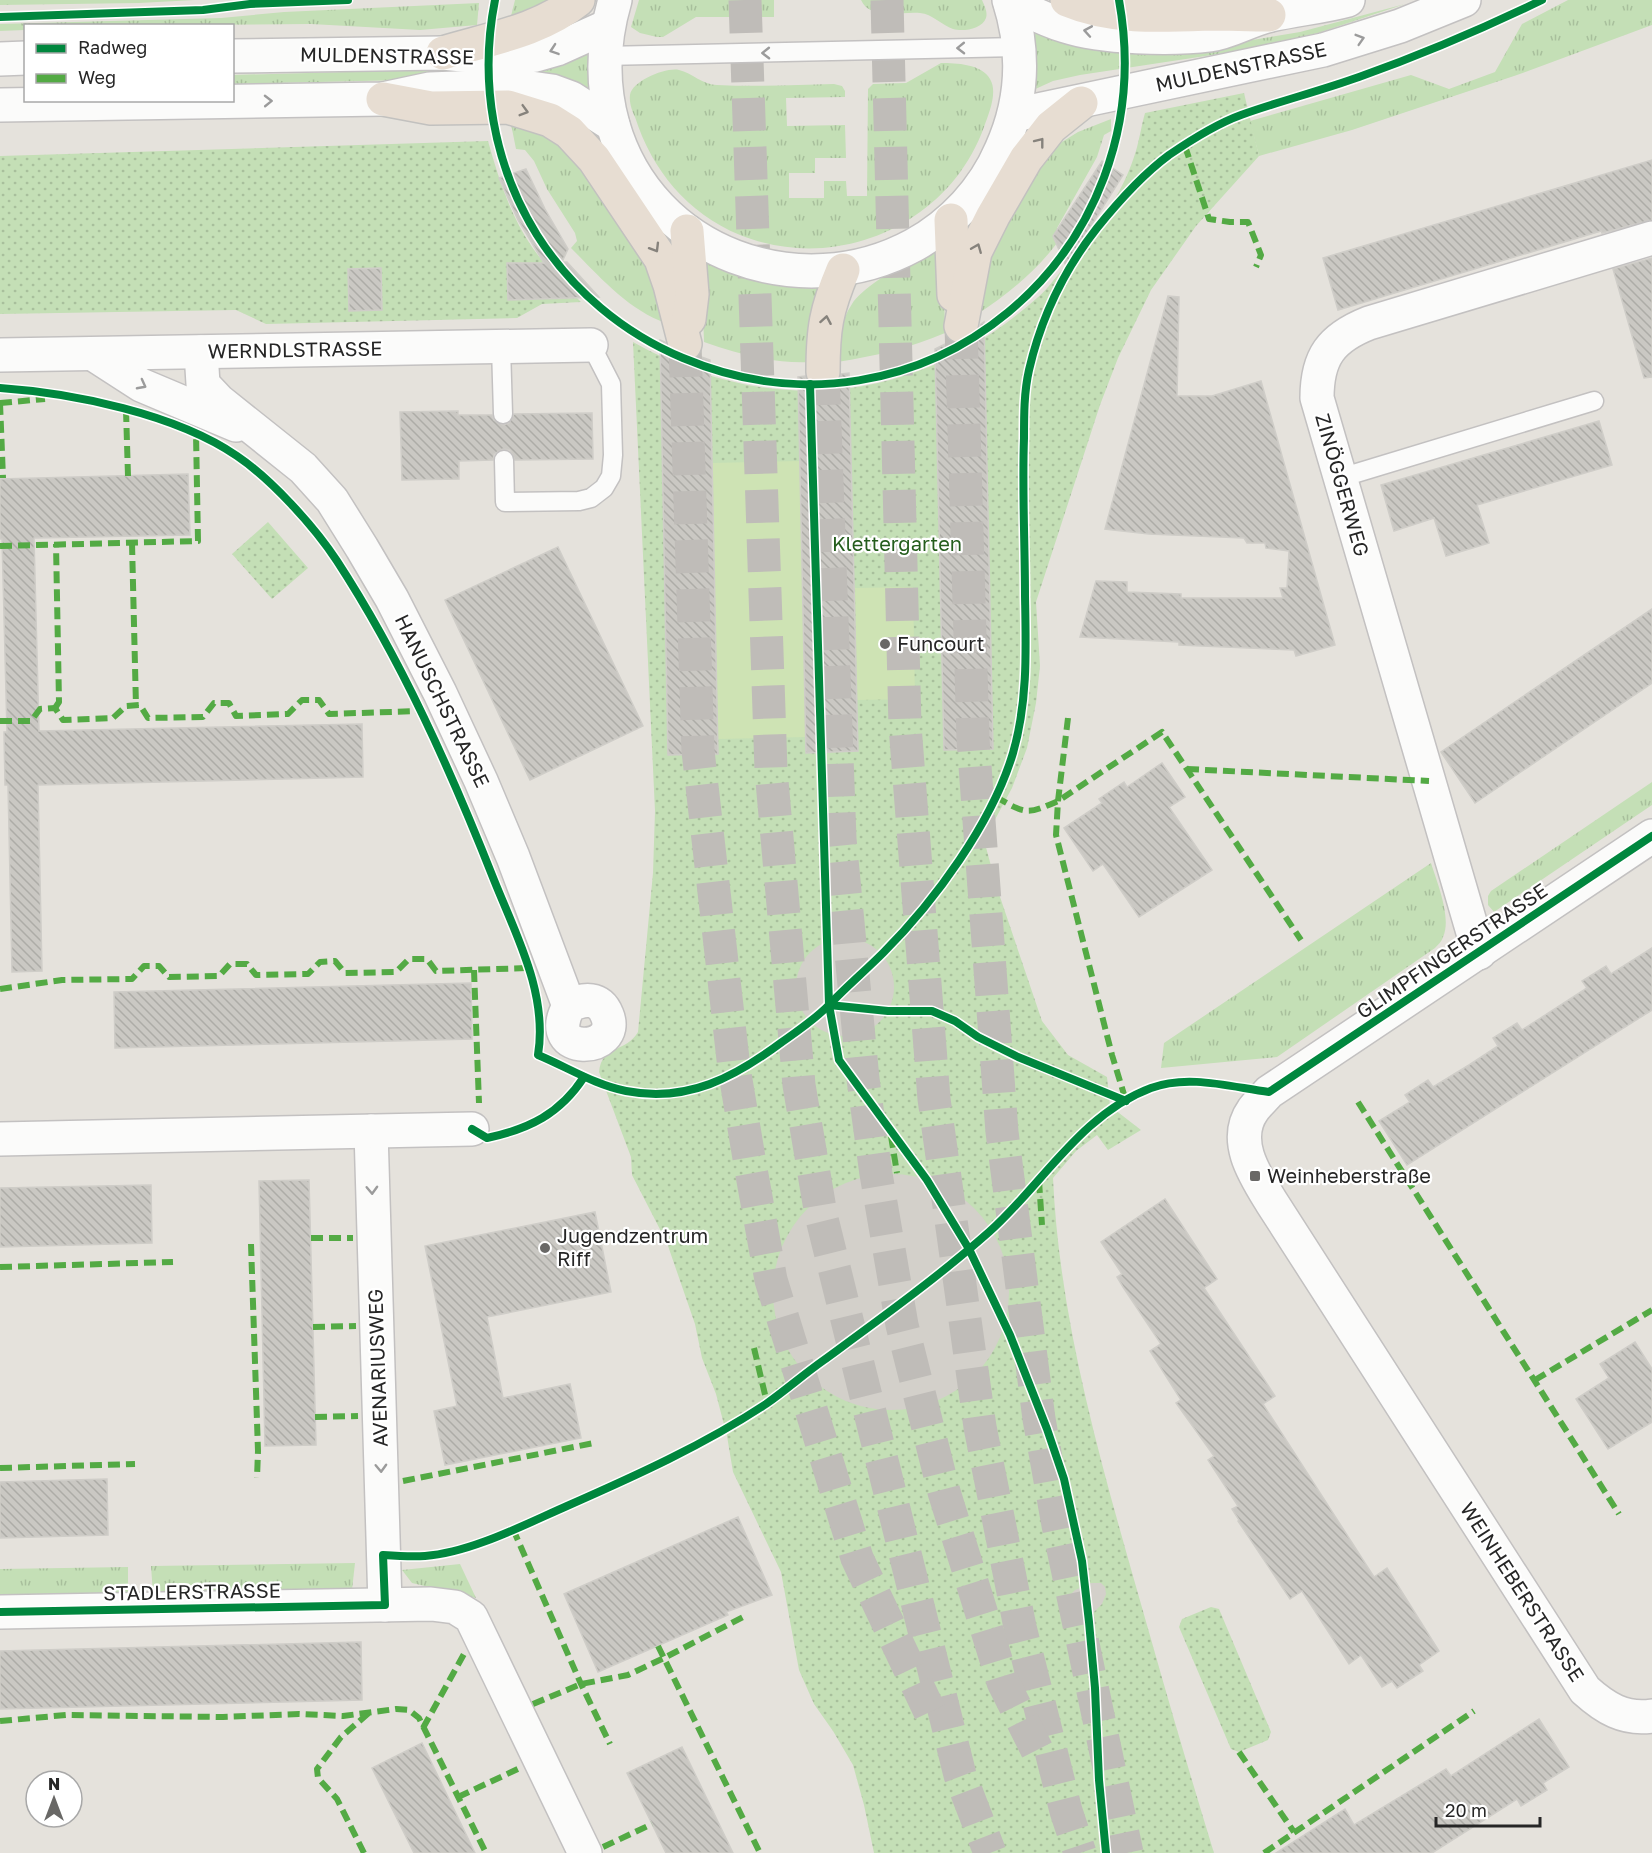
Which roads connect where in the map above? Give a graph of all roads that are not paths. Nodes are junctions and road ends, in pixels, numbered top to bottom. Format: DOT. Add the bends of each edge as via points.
graph roads {
  1 [pos="578,0"];
  2 [pos="1067,0"];
  3 [pos="1348,0"];
  4 [pos="1464,0"];
  5 [pos="1010,1"];
  6 [pos="1269,15"];
  7 [pos="609,27"];
  8 [pos="1019,47"];
  9 [pos="443,53"];
  10 [pos="234,56"];
  11 [pos="0,58"];
  12 [pos="24,58"];
  13 [pos="383,99"];
  14 [pos="234,101"];
  15 [pos="192,102"];
  16 [pos="1081,103"];
  17 [pos="0,105"];
  18 [pos="1014,116"];
  19 [pos="613,125"];
  20 [pos="951,219"];
  21 [pos="687,231"];
  22 [pos="1652,238"];
  23 [pos="843,270"];
  24 [pos="591,345"];
  25 [pos="501,347"];
  26 [pos="201,352"];
  27 [pos="93,354"];
  28 [pos="0,355"];
  29 [pos="823,372"];
  30 [pos="1594,401"];
  31 [pos="503,414"];
  32 [pos="258,433"];
  33 [pos="504,460"];
  34 [pos="1340,478"];
  35 [pos="1652,836"];
  36 [pos="1479,952"];
  37 [pos="568,1006"];
  38 [pos="1269,1092"];
  39 [pos="472,1129"];
  40 [pos="371,1131"];
  41 [pos="0,1139"];
  42 [pos="385,1605"];
  43 [pos="0,1612"];
  44 [pos="1652,1716"];
  45 [pos="585,1853"];
  1 -- 9 [label="highway" via="544,23"];
  2 -- 6 [label="highway" via="1126,14"];
  3 -- 6 [label="street, MULDENSTRASSE"];
  16 -- 4 [label="street, MULDENSTRASSE, one-way" via="1323,50 1400,26"];
  6 -- 5 [label="street, MULDENSTRASSE, one-way" via="1213,34 1159,37 1067,27"];
  5 -- 8 [label="street, MULDENSTRASSE"];
  8 -- 7 [label="lane, one-way"];
  7 -- 9 [label="street, MULDENSTRASSE, one-way" via="536,55 501,59"];
  7 -- 19 [label="street, MULDENSTRASSE" via="606,93"];
  8 -- 18 [label="street, MULDENSTRASSE"];
  9 -- 10 [label="street, MULDENSTRASSE"];
  11 -- 12 [label="street"];
  14 -- 13 [label="street, MULDENSTRASSE, one-way"];
  13 -- 19 [label="street, MULDENSTRASSE" via="430,89 531,88 571,98"];
  13 -- 21 [label="highway, one-way" via="431,108 508,107 550,120 568,132 594,159 661,259 685,344 692,294"];
  17 -- 15 [label="street, MULDENSTRASSE, one-way"];
  16 -- 18 [label="street, MULDENSTRASSE"];
  20 -- 16 [label="highway, one-way" via="952,287 961,326 975,252 993,216 1026,159 1051,127"];
  18 -- 20 [label="street, MULDENSTRASSE" via="996,162"];
  19 -- 21 [label="street, MULDENSTRASSE" via="634,173 650,195"];
  20 -- 23 [label="street, MULDENSTRASSE" via="900,252"];
  21 -- 23 [label="street, MULDENSTRASSE" via="735,258 761,266 788,271"];
  22 -- 34 [label="street, ZINÖGGERWEG" via="1350,330 1323,359 1317,378 1317,398"];
  29 -- 23 [label="highway, one-way" via="825,321"];
  24 -- 25 [label="street, WERNDLSTRASSE"];
  24 -- 33 [label="lane" via="611,384 613,455 611,476 604,488 579,501 505,502"];
  25 -- 26 [label="street, WERNDLSTRASSE"];
  25 -- 31 [label="lane"];
  26 -- 27 [label="street, WERNDLSTRASSE"];
  26 -- 32 [label="street, HANUSCHSTRASSE" via="203,384"];
  27 -- 28 [label="street, WERNDLSTRASSE"];
  27 -- 32 [label="street, HANUSCHSTRASSE, one-way" via="141,385"];
  30 -- 34 [label="lane"];
  32 -- 37 [label="street, HANUSCHSTRASSE" via="303,468 332,500 392,599 481,781"];
  34 -- 36 [label="street, ZINÖGGERWEG"];
  35 -- 36 [label="street, GLIMPFINGERSTRASSE"];
  36 -- 38 [label="street, GLIMPFINGERSTRASSE"];
  38 -- 44 [label="street, WEINHEBERSTRASSE" via="1252,1111 1245,1130 1245,1151 1272,1203 1585,1690 1602,1706 1626,1716"];
  39 -- 40 [label="street"];
  40 -- 41 [label="street"];
  40 -- 42 [label="street, AVENARIUSWEG, one-way"];
  42 -- 43 [label="street, STADLERSTRASSE"];
  42 -- 45 [label="street, STADLERSTRASSE" via="431,1604 455,1608 471,1617"];
}
